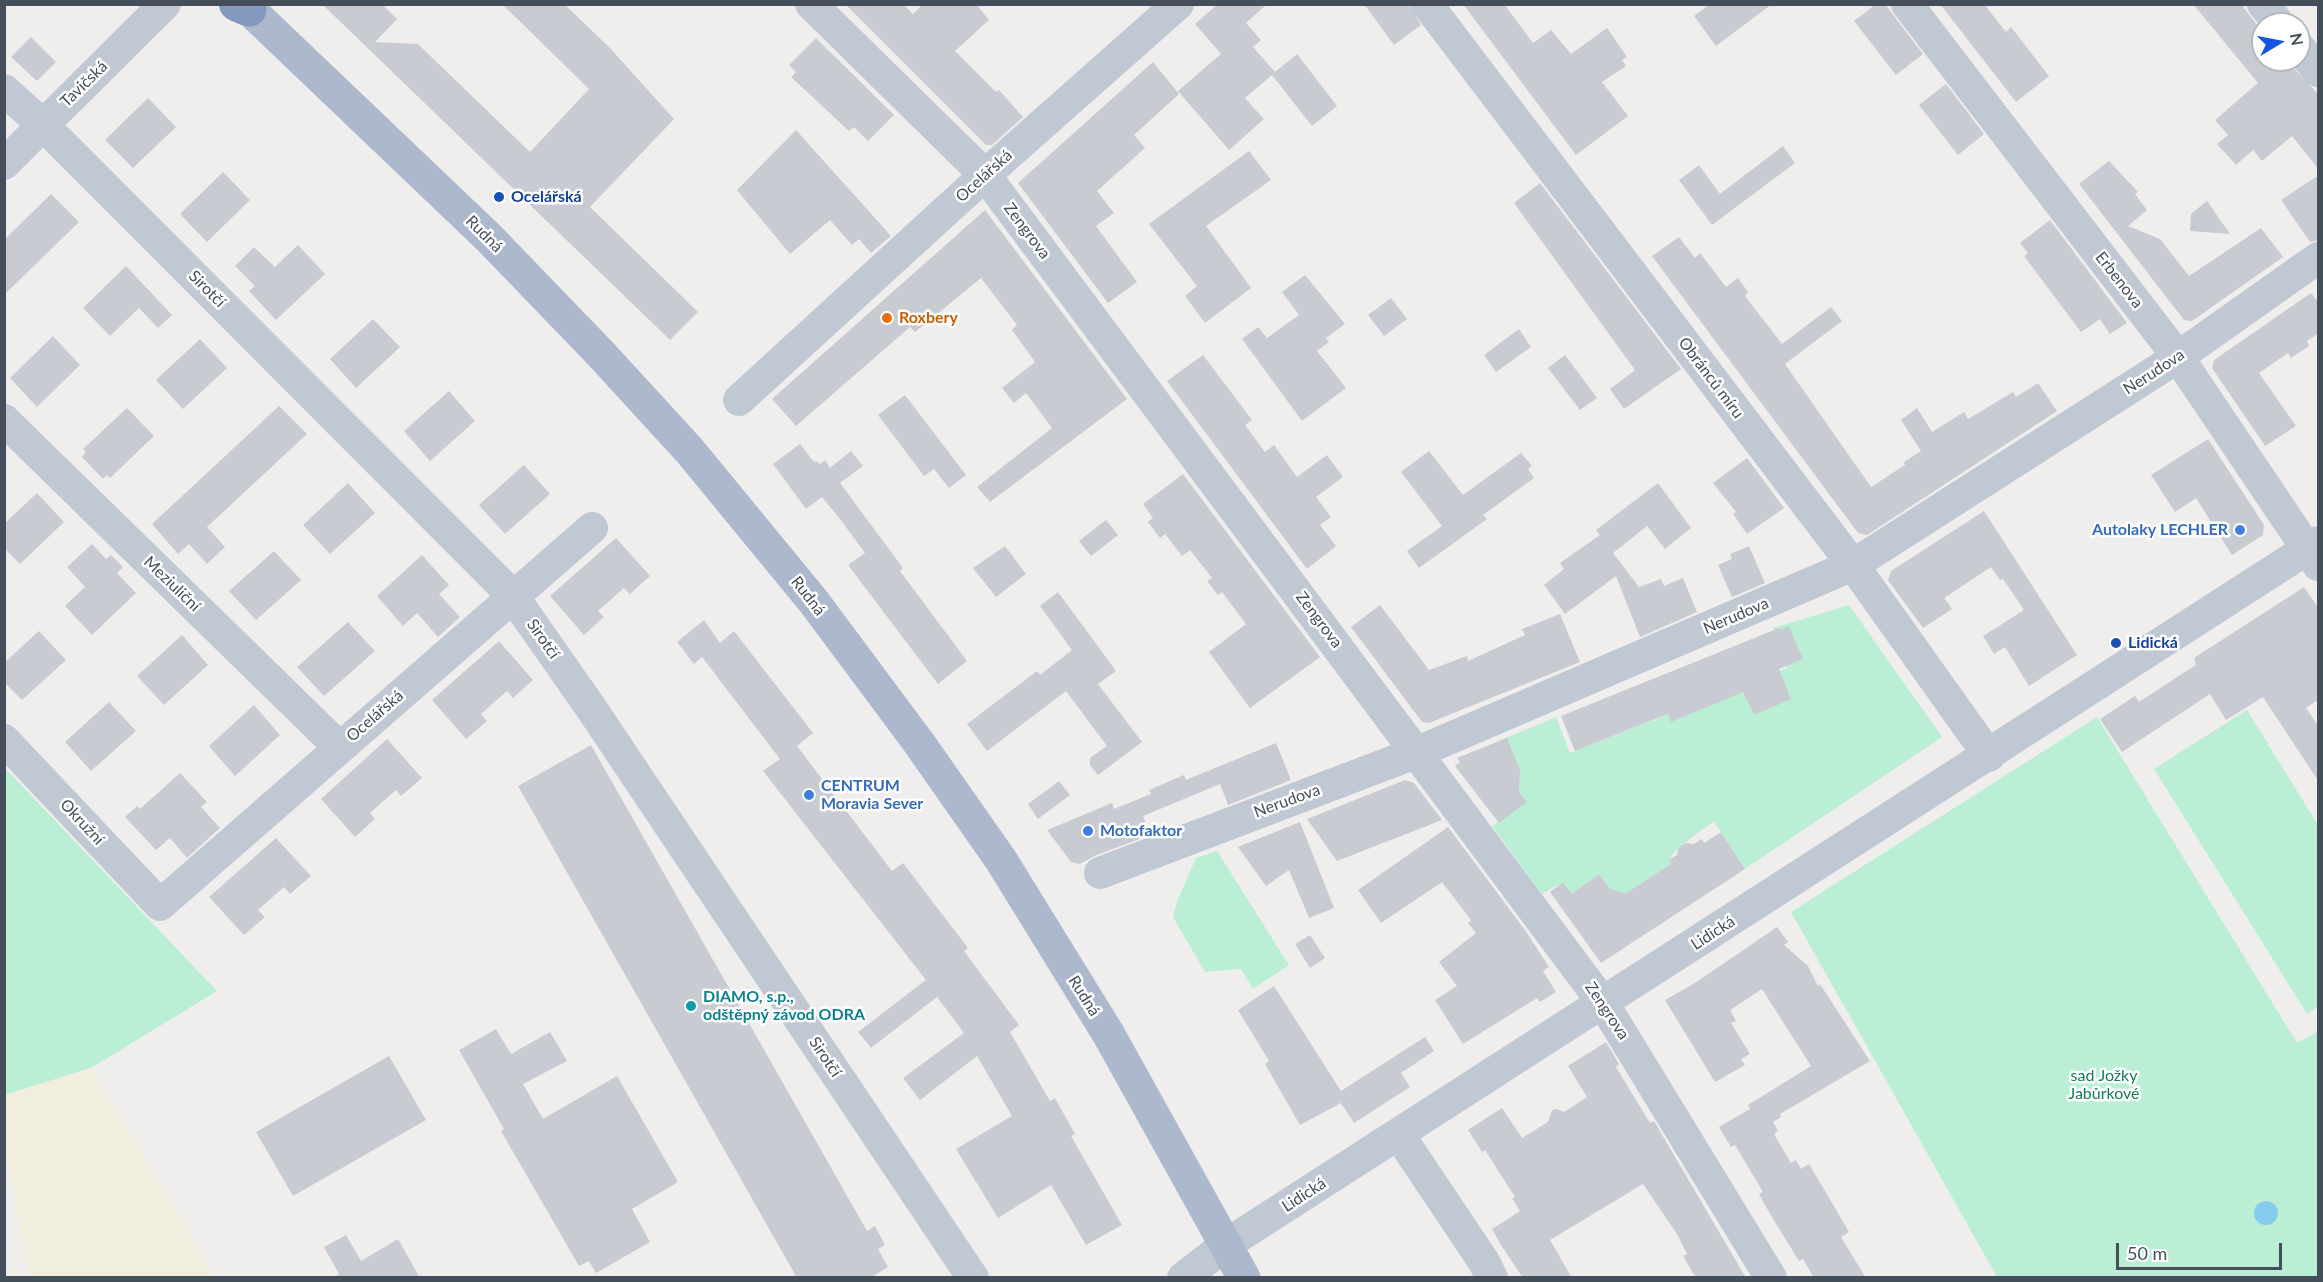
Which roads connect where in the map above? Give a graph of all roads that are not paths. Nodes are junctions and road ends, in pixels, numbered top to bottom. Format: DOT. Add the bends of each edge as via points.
graph roads {
  1 [pos="165,4"];
  2 [pos="812,4"];
  3 [pos="1178,4"];
  4 [pos="1427,4"];
  5 [pos="1907,4"];
  6 [pos="244,6"];
  7 [pos="4,90"];
  8 [pos="43,125"];
  9 [pos="4,164"];
  10 [pos="985,175"];
  11 [pos="2319,258"];
  12 [pos="2178,357"];
  13 [pos="739,400"];
  14 [pos="4,420"];
  15 [pos="592,528"];
  16 [pos="2314,552"];
  17 [pos="1853,565"];
  18 [pos="512,595"];
  19 [pos="4,740"];
  20 [pos="339,747"];
  21 [pos="1418,752"];
  22 [pos="1989,756"];
  23 [pos="1100,873"];
  24 [pos="160,905"];
  25 [pos="1603,1003"];
  26 [pos="1399,1135"];
  27 [pos="1227,1244"];
  28 [pos="974,1278"];
  29 [pos="1183,1278"];
  30 [pos="1244,1278"];
  31 [pos="1492,1278"];
  32 [pos="1771,1278"];
  1 -- 8 [label="street, Tavičská"];
  2 -- 10 [label="street, Zengrova"];
  3 -- 10 [label="street, Ocelářská"];
  4 -- 17 [label="street, Obránců míru"];
  5 -- 12 [label="street, Erbenova"];
  6 -- 27 [label="main road, Rudná" via="489,238 600,353 689,450 814,602 1001,860 1109,1035"];
  7 -- 8 [label="street, Sirotčí"];
  8 -- 9 [label="street, Tavičská"];
  8 -- 18 [label="street, Sirotčí"];
  10 -- 13 [label="street, Ocelářská"];
  10 -- 21 [label="street, Zengrova"];
  11 -- 12 [label="street, Nerudova"];
  12 -- 16 [label="street, Erbenova"];
  12 -- 17 [label="street, Nerudova"];
  14 -- 20 [label="street, Meziuliční"];
  15 -- 18 [label="street, Ocelářská"];
  16 -- 22 [label="street, Lidická"];
  17 -- 21 [label="street, Nerudova"];
  17 -- 22 [label="street, Obránců míru"];
  18 -- 20 [label="street, Ocelářská"];
  18 -- 28 [label="street, Sirotčí"];
  19 -- 24 [label="street, Okružní"];
  20 -- 24 [label="street, Ocelářská"];
  21 -- 23 [label="street, Nerudova"];
  21 -- 25 [label="street, Zengrova"];
  22 -- 25 [label="street, Lidická"];
  25 -- 26 [label="street, Lidická"];
  25 -- 32 [label="street, Zengrova"];
  26 -- 27 [label="street, Lidická"];
  26 -- 31 [label="street"];
  27 -- 29 [label="street, Lidická"];
  27 -- 30 [label="main road, Rudná"];
}
